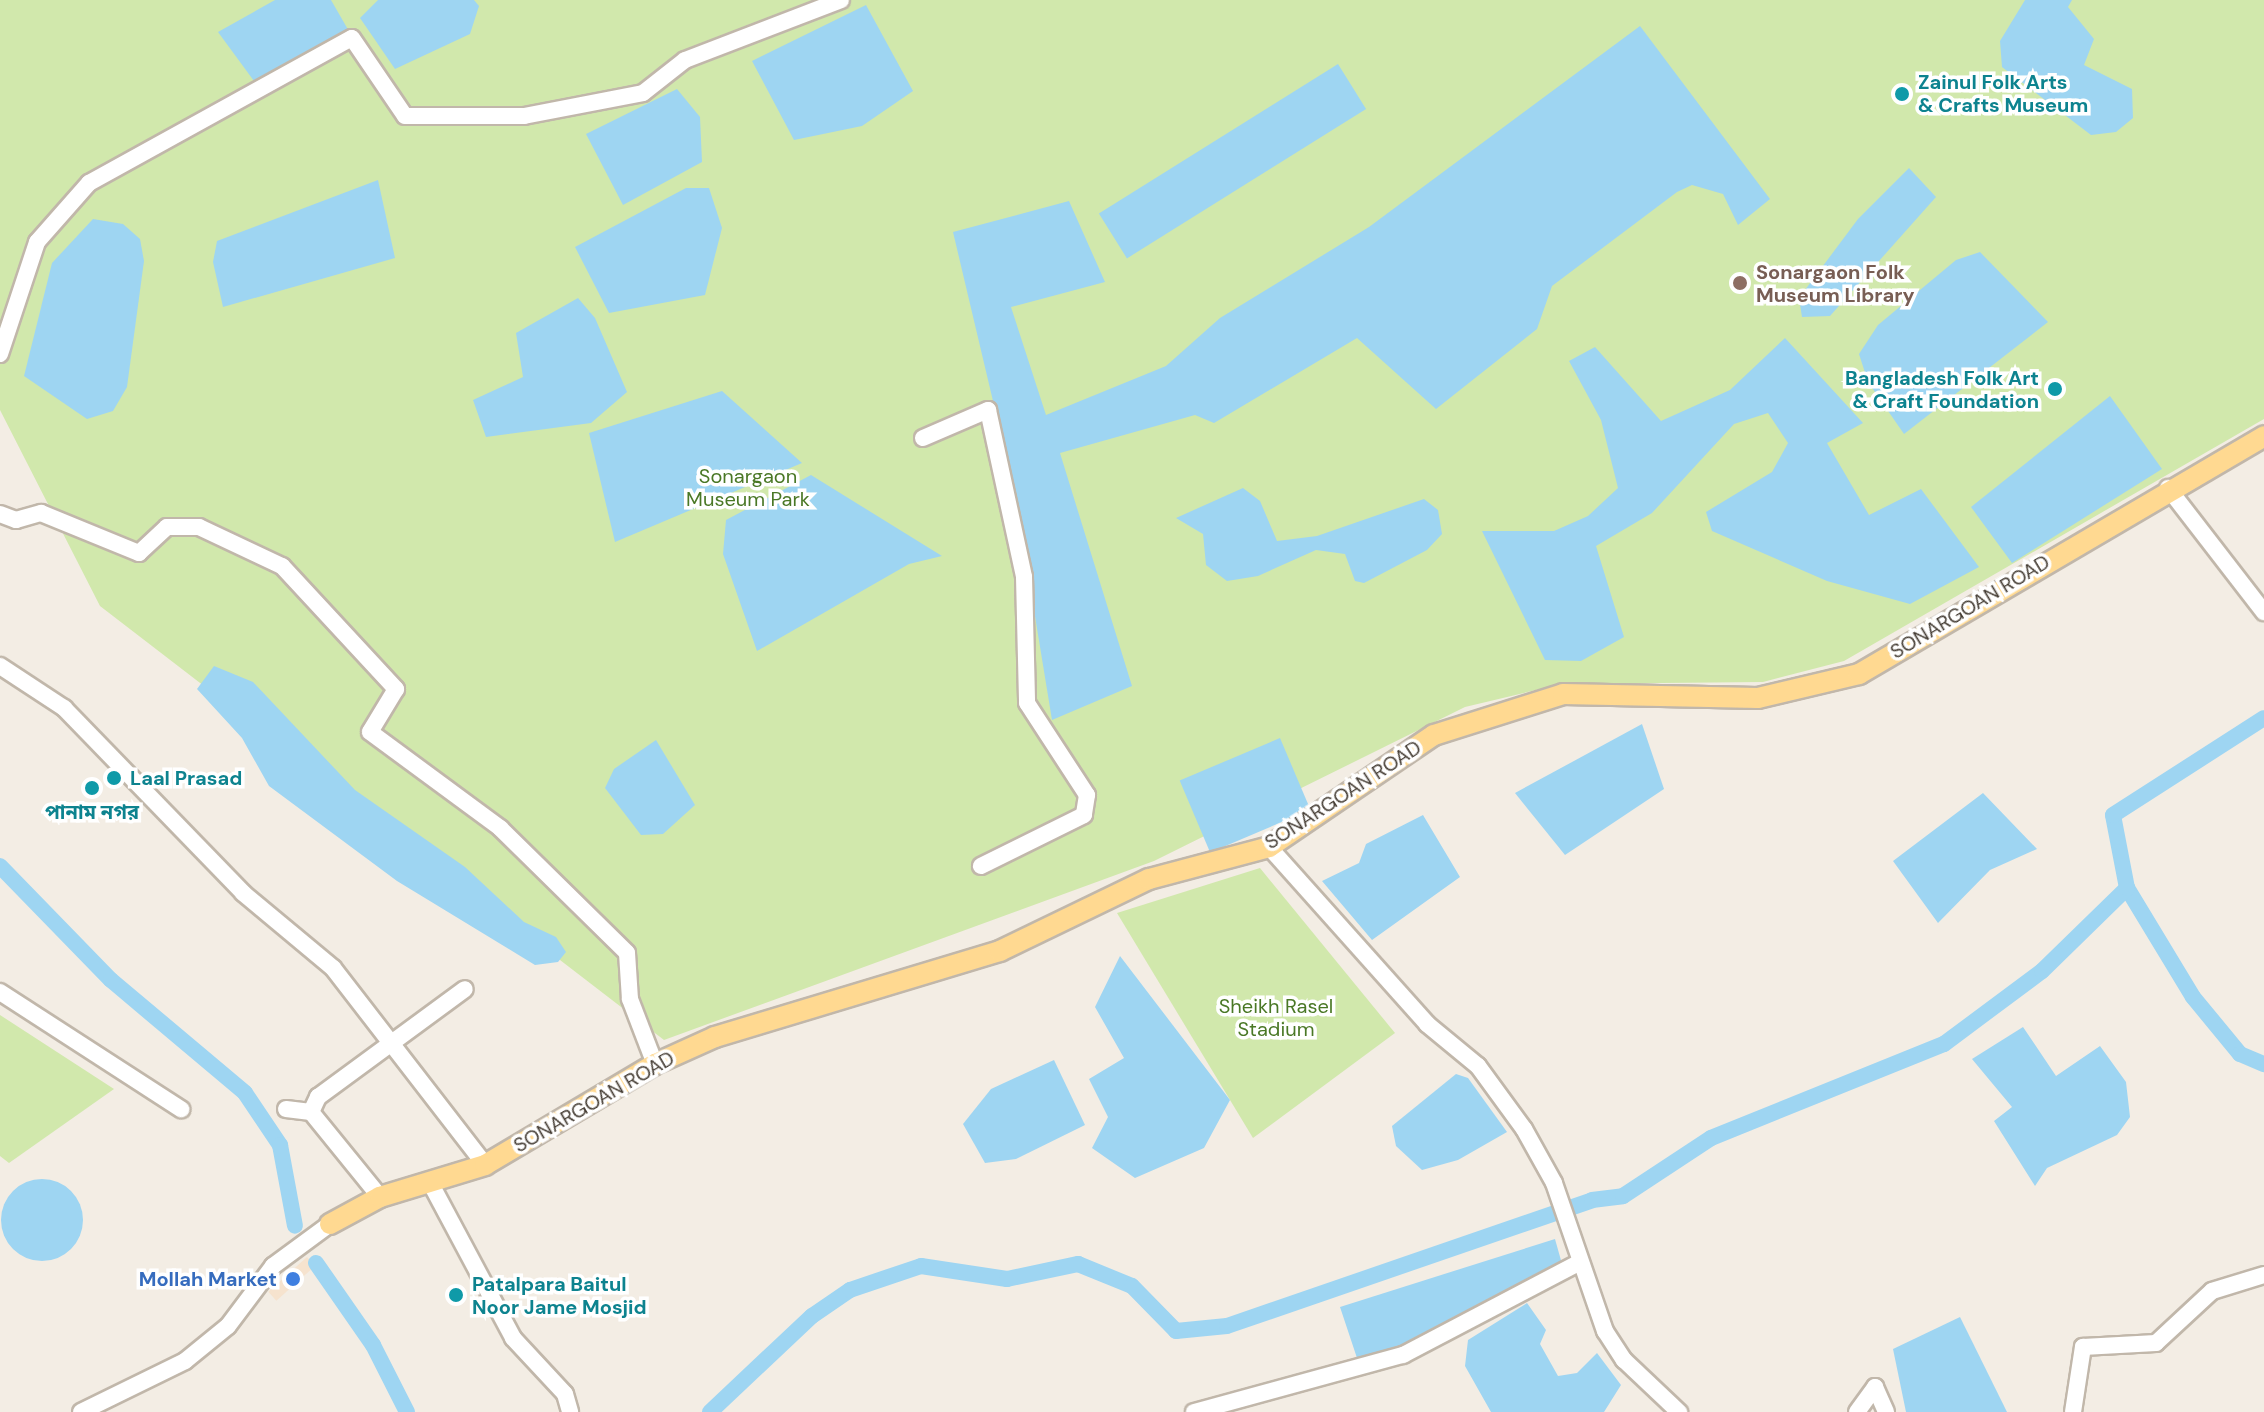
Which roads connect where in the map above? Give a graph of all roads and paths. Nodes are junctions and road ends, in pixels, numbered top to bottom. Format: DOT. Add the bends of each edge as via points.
graph roads {
  1 [pos="841,0"];
  2 [pos="0,354"];
  3 [pos="2264,436"];
  4 [pos="923,438"];
  5 [pos="2168,488"];
  6 [pos="0,514"];
  7 [pos="2264,612"];
  8 [pos="0,666"];
  9 [pos="1269,847"];
  10 [pos="981,866"];
  11 [pos="465,989"];
  12 [pos="0,992"];
  13 [pos="390,1045"];
  14 [pos="655,1064"];
  15 [pos="181,1109"];
  16 [pos="286,1109"];
  17 [pos="311,1112"];
  18 [pos="485,1165"];
  19 [pos="432,1186"];
  20 [pos="380,1197"];
  21 [pos="330,1224"];
  22 [pos="1580,1262"];
  23 [pos="2264,1275"];
  24 [pos="81,1412"];
  25 [pos="570,1412"];
  26 [pos="1194,1412"];
  27 [pos="1679,1412"];
  28 [pos="1857,1412"];
  29 [pos="1886,1412"];
  30 [pos="2073,1412"];
  1 -- 2 [label="street" via="685,60 643,93 524,116 405,116 352,38 89,183 37,242"];
  3 -- 5 [label="main road, SONARGOAN ROAD"];
  4 -- 10 [label="street" via="988,410 1024,577 1027,703 1087,795 1084,815"];
  5 -- 7 [label="street"];
  5 -- 9 [label="main road, SONARGOAN ROAD" via="1859,674 1758,698 1563,694 1434,735"];
  6 -- 14 [label="street" via="16,520 41,513 139,553 167,527 199,527 282,566 396,689 370,732 500,828 627,953 630,999"];
  8 -- 13 [label="street" via="46,693 108,749 243,893 333,968"];
  9 -- 14 [label="main road, SONARGOAN ROAD" via="1149,879 1000,951 715,1037"];
  9 -- 22 [label="street" via="1427,1024 1478,1066 1554,1183"];
  11 -- 13 [label="street"];
  12 -- 15 [label="street"];
  13 -- 17 [label="street" via="318,1097"];
  13 -- 18 [label="street"];
  14 -- 18 [label="main road, SONARGOAN ROAD"];
  16 -- 17 [label="street"];
  17 -- 20 [label="street"];
  18 -- 19 [label="main road, SONARGOAN ROAD"];
  19 -- 20 [label="main road, SONARGOAN ROAD"];
  19 -- 25 [label="street" via="513,1338 565,1394"];
  20 -- 21 [label="main road, SONARGOAN ROAD"];
  21 -- 24 [label="street" via="273,1266 228,1326 185,1361"];
  22 -- 26 [label="street" via="1403,1355"];
  22 -- 27 [label="street" via="1617,1351"];
  23 -- 30 [label="street" via="2212,1291 2156,1343 2083,1347"];
  28 -- 29 [label="street" via="1875,1387"];
}
